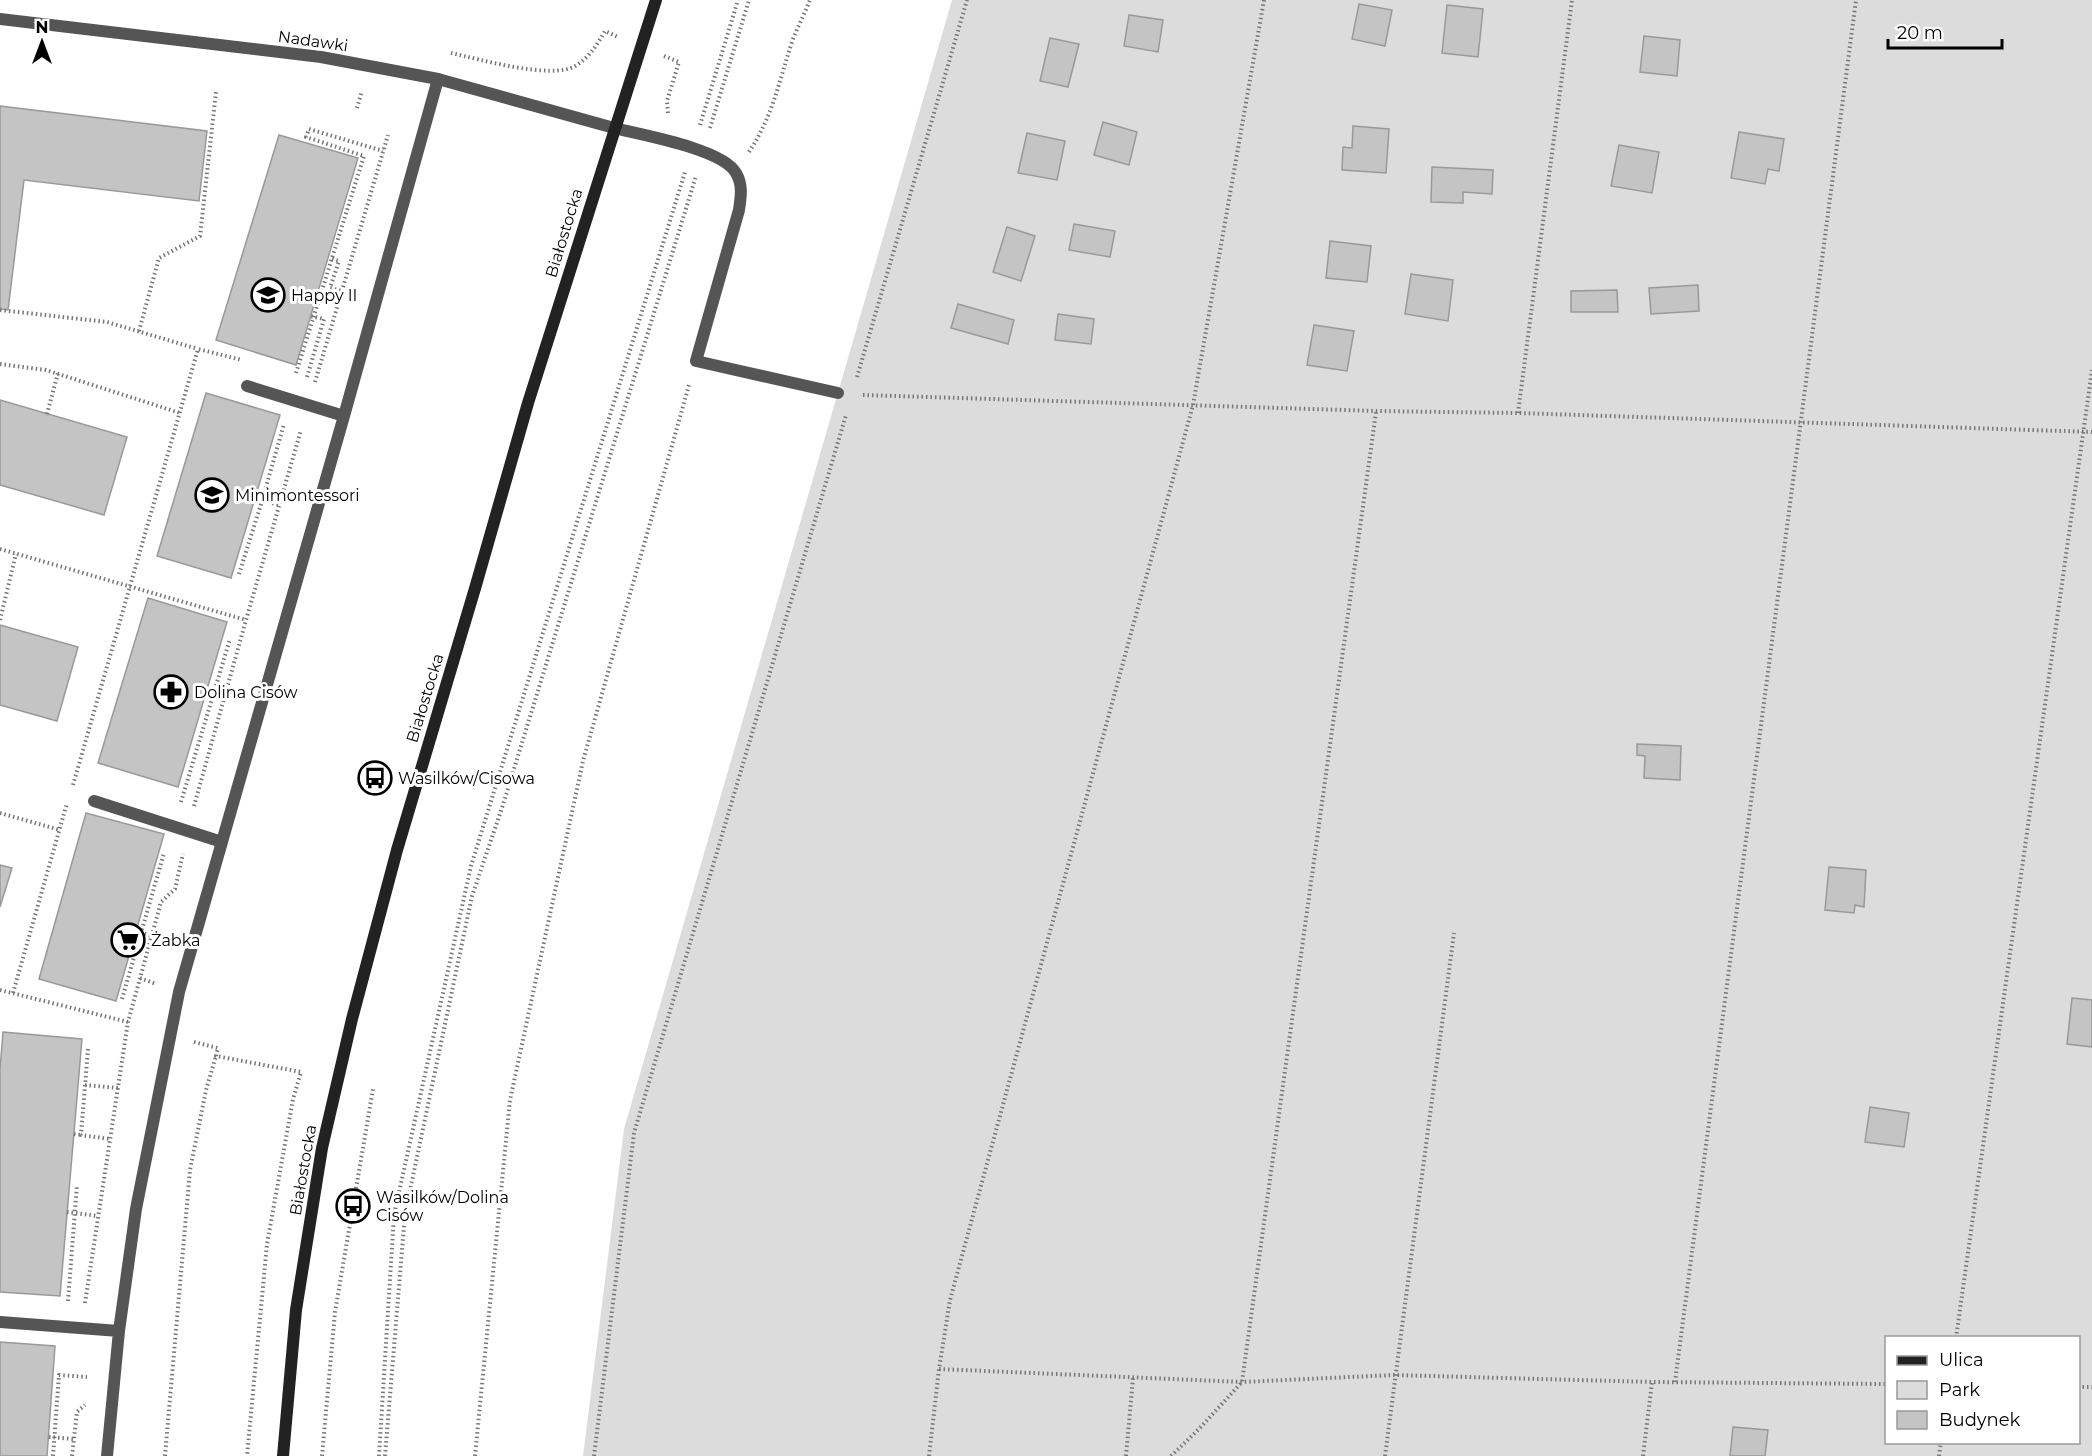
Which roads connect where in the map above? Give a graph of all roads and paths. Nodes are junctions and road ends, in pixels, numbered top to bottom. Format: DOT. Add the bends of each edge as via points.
graph roads {
  1 [pos="656,0"];
  2 [pos="738,0"];
  3 [pos="749,0"];
  4 [pos="810,0"];
  5 [pos="967,0"];
  6 [pos="1264,0"];
  7 [pos="1572,0"];
  8 [pos="1856,0"];
  9 [pos="0,19"];
  10 [pos="641,47"];
  11 [pos="443,51"];
  12 [pos="438,79"];
  13 [pos="216,92"];
  14 [pos="668,118"];
  15 [pos="615,128"];
  16 [pos="698,150"];
  17 [pos="383,151"];
  18 [pos="735,172"];
  19 [pos="332,259"];
  20 [pos="342,291"];
  21 [pos="0,310"];
  22 [pos="312,316"];
  23 [pos="139,332"];
  24 [pos="198,349"];
  25 [pos="696,361"];
  26 [pos="252,362"];
  27 [pos="0,364"];
  28 [pos="2092,370"];
  29 [pos="285,371"];
  30 [pos="58,373"];
  31 [pos="296,373"];
  32 [pos="307,376"];
  33 [pos="316,379"];
  34 [pos="247,386"];
  35 [pos="838,393"];
  36 [pos="852,395"];
  37 [pos="1193,405"];
  38 [pos="1376,411"];
  39 [pos="180,413"];
  40 [pos="1518,413"];
  41 [pos="47,414"];
  42 [pos="344,416"];
  43 [pos="284,423"];
  44 [pos="1801,424"];
  45 [pos="2084,432"];
  46 [pos="2092,432"];
  47 [pos="255,498"];
  48 [pos="262,501"];
  49 [pos="279,506"];
  50 [pos="0,549"];
  51 [pos="16,554"];
  52 [pos="239,574"];
  53 [pos="130,586"];
  54 [pos="0,620"];
  55 [pos="246,620"];
  56 [pos="230,639"];
  57 [pos="208,715"];
  58 [pos="219,718"];
  59 [pos="72,786"];
  60 [pos="69,797"];
  61 [pos="94,801"];
  62 [pos="180,802"];
  63 [pos="0,813"];
  64 [pos="60,830"];
  65 [pos="222,842"];
  66 [pos="164,853"];
  67 [pos="139,932"];
  68 [pos="1454,933"];
  69 [pos="152,936"];
  70 [pos="140,978"];
  71 [pos="0,990"];
  72 [pos="179,992"];
  73 [pos="13,993"];
  74 [pos="122,999"];
  75 [pos="128,1022"];
  76 [pos="189,1041"];
  77 [pos="88,1050"];
  78 [pos="216,1056"];
  79 [pos="85,1085"];
  80 [pos="118,1088"];
  81 [pos="373,1089"];
  82 [pos="74,1134"];
  83 [pos="81,1135"];
  84 [pos="110,1139"];
  85 [pos="77,1185"];
  86 [pos="67,1212"];
  87 [pos="75,1213"];
  88 [pos="98,1216"];
  89 [pos="68,1302"];
  90 [pos="0,1322"];
  91 [pos="119,1331"];
  92 [pos="1956,1336"];
  93 [pos="939,1369"];
  94 [pos="1394,1375"];
  95 [pos="87,1377"];
  96 [pos="1133,1378"];
  97 [pos="1242,1382"];
  98 [pos="1652,1382"];
  99 [pos="1675,1382"];
  100 [pos="1885,1384"];
  101 [pos="49,1437"];
  102 [pos="55,1437"];
  103 [pos="74,1439"];
  104 [pos="53,1456"];
  105 [pos="107,1456"];
  106 [pos="165,1456"];
  107 [pos="246,1456"];
  108 [pos="283,1456"];
  109 [pos="321,1456"];
  110 [pos="379,1456"];
  111 [pos="385,1456"];
  112 [pos="475,1456"];
  113 [pos="594,1456"];
  114 [pos="929,1456"];
  115 [pos="1126,1456"];
  116 [pos="1171,1456"];
  117 [pos="1385,1456"];
  118 [pos="1643,1456"];
  1 -- 10 [label="main road, Białostocka"];
  2 -- 16 [label="path"];
  3 -- 16 [label="path"];
  4 -- 18 [label="path" via="770,116"];
  5 -- 36 [label="path"];
  6 -- 37 [label="path"];
  7 -- 40 [label="path"];
  8 -- 44 [label="path"];
  9 -- 12 [label="street, Nadawki" via="321,57"];
  10 -- 11 [label="path" via="605,31 591,54 573,67 546,72"];
  10 -- 14 [label="path" via="679,62 667,101"];
  10 -- 15 [label="main road, Białostocka"];
  12 -- 15 [label="street, Nadawki"];
  12 -- 42 [label="street"];
  13 -- 23 [label="path" via="200,236 159,258"];
  15 -- 16 [label="street, Nadawki"];
  15 -- 108 [label="main road, Białostocka" via="528,403 397,850 352,1019 322,1148 298,1299"];
  16 -- 18 [label="street, Nadawki" via="725,161"];
  16 -- 110 [label="path" via="471,866 394,1215"];
  16 -- 111 [label="path" via="472,897 405,1214"];
  17 -- 19 [label="path" via="309,129 306,137 364,156"];
  18 -- 25 [label="street" via="742,190 739,210"];
  19 -- 20 [label="path" via="339,261 330,288"];
  19 -- 22 [label="path"];
  21 -- 23 [label="path" via="106,322"];
  22 -- 31 [label="path"];
  22 -- 32 [label="path" via="324,319"];
  23 -- 24 [label="path"];
  24 -- 26 [label="path"];
  24 -- 39 [label="path"];
  25 -- 35 [label="street"];
  25 -- 112 [label="path" via="583,761 510,1100"];
  27 -- 30 [label="path"];
  28 -- 45 [label="path"];
  29 -- 31 [label="path"];
  30 -- 39 [label="path"];
  30 -- 41 [label="path"];
  31 -- 32 [label="path"];
  32 -- 33 [label="path"];
  34 -- 42 [label="street"];
  35 -- 36 [label="path"];
  36 -- 37 [label="path"];
  36 -- 113 [label="path" via="634,1133"];
  37 -- 38 [label="path"];
  37 -- 93 [label="path" via="950,1300"];
  38 -- 40 [label="path"];
  38 -- 97 [label="path"];
  39 -- 53 [label="path"];
  40 -- 44 [label="path"];
  42 -- 65 [label="street"];
  43 -- 48 [label="path"];
  44 -- 45 [label="path"];
  44 -- 99 [label="path"];
  45 -- 46 [label="path"];
  45 -- 92 [label="path"];
  47 -- 48 [label="path"];
  48 -- 49 [label="path"];
  48 -- 52 [label="path"];
  50 -- 51 [label="path"];
  51 -- 53 [label="path"];
  51 -- 54 [label="path"];
  53 -- 55 [label="path"];
  53 -- 59 [label="path"];
  56 -- 57 [label="path"];
  57 -- 58 [label="path"];
  57 -- 62 [label="path"];
  60 -- 64 [label="path"];
  61 -- 65 [label="street"];
  63 -- 64 [label="path"];
  64 -- 73 [label="path"];
  65 -- 72 [label="street"];
  66 -- 67 [label="path"];
  67 -- 69 [label="path"];
  67 -- 74 [label="path"];
  68 -- 94 [label="path"];
  70 -- 72 [label="path"];
  71 -- 73 [label="path"];
  72 -- 91 [label="street" via="136,1209"];
  73 -- 75 [label="path"];
  76 -- 78 [label="path" via="218,1048"];
  77 -- 79 [label="path"];
  78 -- 106 [label="path" via="190,1170"];
  78 -- 107 [label="path" via="301,1072 267,1244"];
  79 -- 80 [label="path"];
  79 -- 83 [label="path"];
  81 -- 109 [label="path" via="335,1312"];
  82 -- 83 [label="path"];
  83 -- 84 [label="path"];
  85 -- 87 [label="path"];
  86 -- 87 [label="path"];
  87 -- 88 [label="path"];
  87 -- 89 [label="path"];
  90 -- 91 [label="street"];
  91 -- 105 [label="street"];
  93 -- 96 [label="path"];
  93 -- 114 [label="path"];
  94 -- 97 [label="path"];
  94 -- 98 [label="path"];
  94 -- 117 [label="path"];
  95 -- 102 [label="path" via="59,1374"];
  96 -- 97 [label="path"];
  96 -- 115 [label="path"];
  97 -- 116 [label="path"];
  98 -- 99 [label="path"];
  98 -- 118 [label="path"];
  99 -- 100 [label="path"];
  101 -- 102 [label="path"];
  102 -- 103 [label="path"];
  102 -- 104 [label="path"];
}
